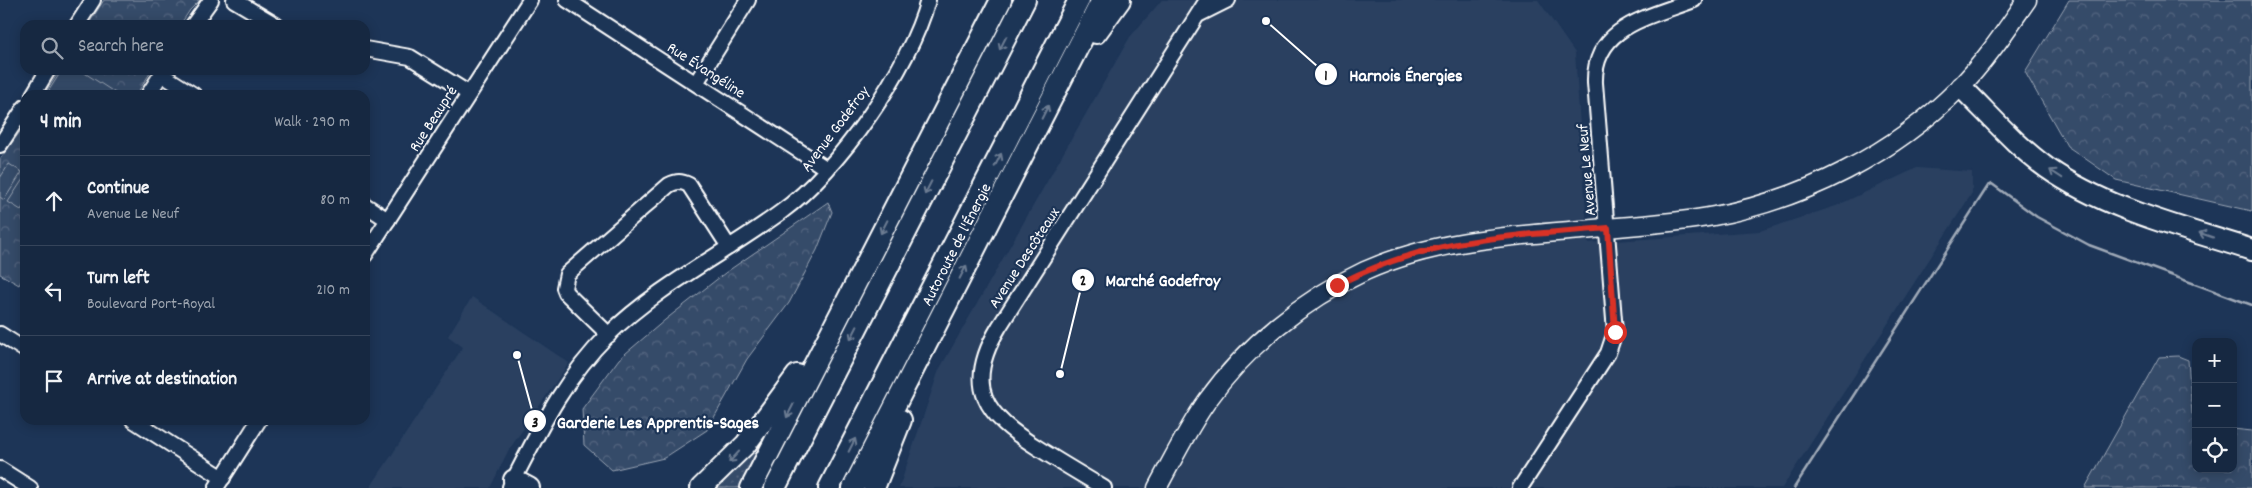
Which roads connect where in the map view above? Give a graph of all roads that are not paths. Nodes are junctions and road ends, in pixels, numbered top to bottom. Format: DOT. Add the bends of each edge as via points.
graph roads {
  1 [pos="93,0"];
  2 [pos="210,0"];
  3 [pos="234,0"];
  4 [pos="530,0"];
  5 [pos="567,0"];
  6 [pos="748,0"];
  7 [pos="928,0"];
  8 [pos="990,0"];
  9 [pos="1001,0"];
  10 [pos="1025,0"];
  11 [pos="1080,0"];
  12 [pos="1102,0"];
  13 [pos="1120,0"];
  14 [pos="1207,0"];
  15 [pos="1228,0"];
  16 [pos="1694,0"];
  17 [pos="2027,0"];
  18 [pos="1200,14"];
  19 [pos="80,20"];
  20 [pos="196,20"];
  21 [pos="268,20"];
  22 [pos="370,50"];
  23 [pos="45,75"];
  24 [pos="161,75"];
  25 [pos="167,75"];
  26 [pos="1062,78"];
  27 [pos="696,83"];
  28 [pos="1961,87"];
  29 [pos="36,90"];
  30 [pos="151,90"];
  31 [pos="187,90"];
  32 [pos="468,94"];
  33 [pos="946,106"];
  34 [pos="20,114"];
  35 [pos="0,144"];
  36 [pos="828,169"];
  37 [pos="370,208"];
  38 [pos="388,220"];
  39 [pos="1608,228"];
  40 [pos="370,247"];
  41 [pos="730,247"];
  42 [pos="2252,250"];
  43 [pos="941,315"];
  44 [pos="836,321"];
  45 [pos="0,334"];
  46 [pos="609,335"];
  47 [pos="20,347"];
  48 [pos="140,425"];
  49 [pos="256,425"];
  50 [pos="0,469"];
  51 [pos="220,483"];
  52 [pos="517,485"];
  53 [pos="30,488"];
  54 [pos="700,488"];
  55 [pos="751,488"];
  56 [pos="775,488"];
  57 [pos="829,488"];
  58 [pos="853,488"];
  59 [pos="874,488"];
  60 [pos="1104,488"];
  61 [pos="1156,488"];
  62 [pos="1520,488"];
  1 -- 19 [label="street"];
  2 -- 20 [label="street"];
  3 -- 21 [label="street"];
  4 -- 32 [label="street, Rue Beaupré"];
  5 -- 27 [label="street, Rue Évangéline"];
  6 -- 27 [label="street"];
  7 -- 36 [label="street, Avenue Godefroy" via="916,35 897,70"];
  8 -- 33 [label="highway"];
  9 -- 33 [label="highway"];
  10 -- 56 [label="highway, one-way"];
  57 -- 11 [label="highway, Autoroute de l'Énergie, one-way"];
  12 -- 26 [label="highway"];
  13 -- 26 [label="highway"];
  14 -- 18 [label="street, Avenue Descôteaux"];
  15 -- 18 [label="street"];
  16 -- 39 [label="street, Avenue Le Neuf" via="1620,30 1598,55 1595,83"];
  17 -- 28 [label="main road"];
  18 -- 60 [label="street, Avenue Descôteaux" via="1004,320 987,348 982,365 986,399 1001,422 1021,438"];
  22 -- 32 [label="street" via="410,57"];
  23 -- 29 [label="street"];
  24 -- 30 [label="street"];
  25 -- 31 [label="street"];
  43 -- 26 [label="highway, one-way"];
  27 -- 36 [label="street, Rue Évangéline"];
  28 -- 39 [label="main road" via="1876,153 1805,188 1721,214"];
  42 -- 28 [label="highway, one-way" via="2124,207 2072,184 2031,156"];
  32 -- 38 [label="street, Rue Beaupré"];
  33 -- 44 [label="highway, one-way"];
  34 -- 35 [label="street"];
  36 -- 41 [label="street, Avenue Godefroy" via="794,202"];
  37 -- 38 [label="street"];
  38 -- 40 [label="street, Rue Beaupré"];
  39 -- 61 [label="main road" via="1491,237 1449,244 1386,262 1337,285 1277,326 1233,368 1198,414"];
  39 -- 62 [label="street, Avenue Le Neuf" via="1615,332 1608,354"];
  41 -- 46 [label="street, Avenue Godefroy" via="661,291"];
  41 -- 46 [label="street" via="689,185 683,182 669,185 564,280 566,293"];
  43 -- 58 [label="highway"];
  43 -- 59 [label="highway"];
  44 -- 54 [label="highway, one-way" via="754,435"];
  44 -- 55 [label="highway, one-way"];
  45 -- 47 [label="street"];
  46 -- 52 [label="street, Avenue Godefroy" via="560,392"];
  48 -- 51 [label="street"];
  49 -- 51 [label="street"];
  50 -- 53 [label="street"];
}
